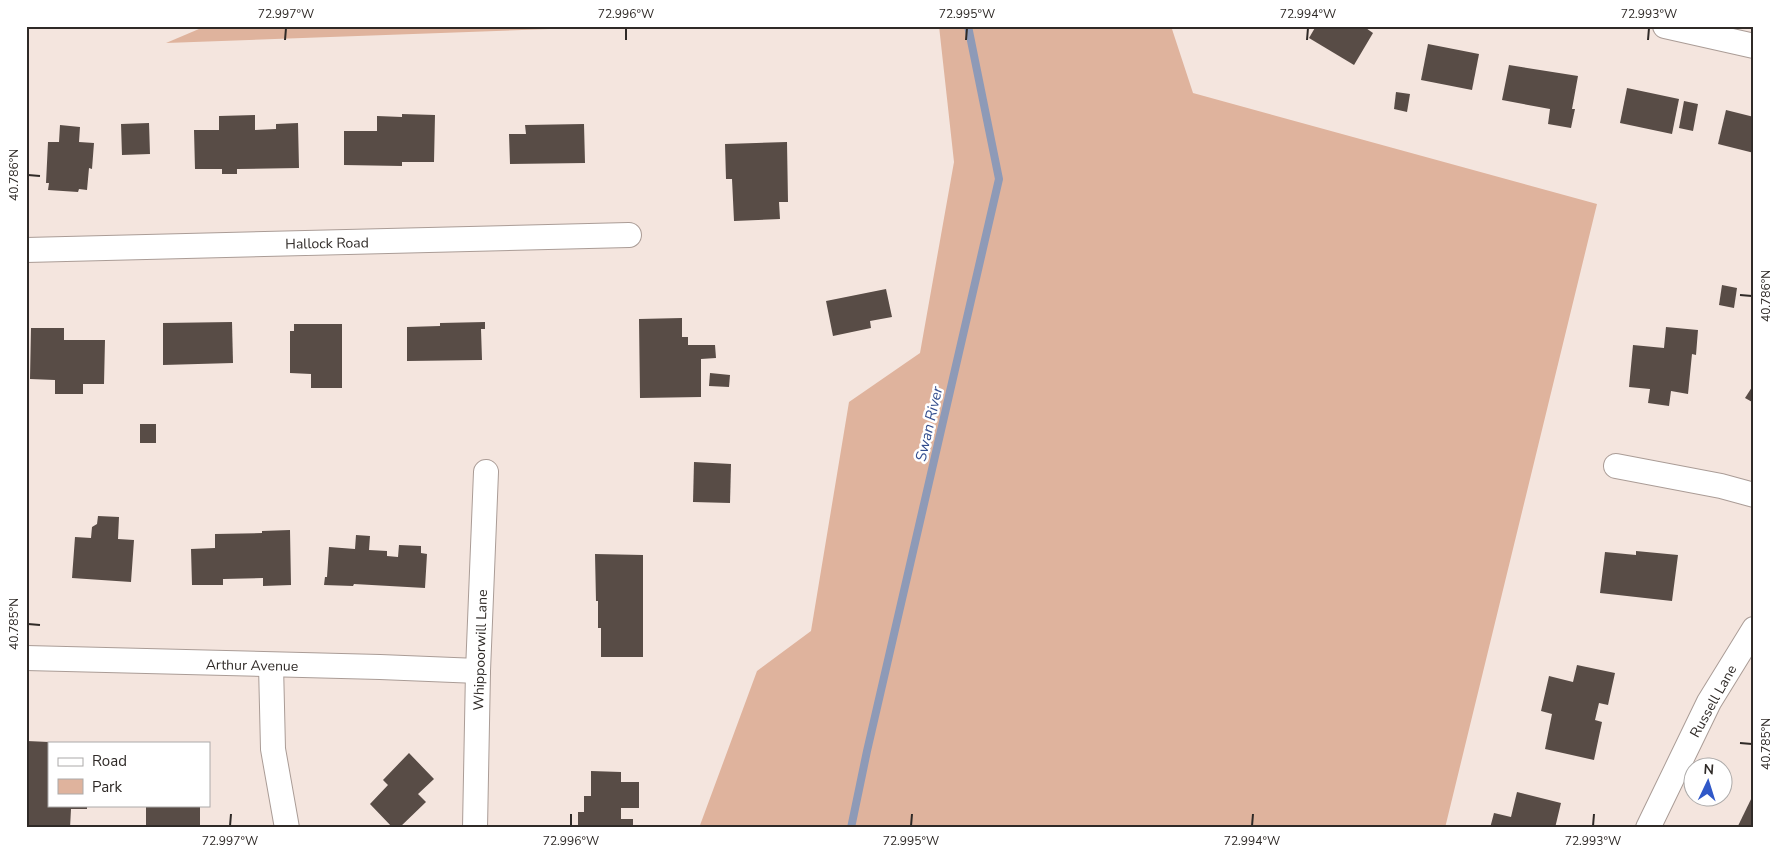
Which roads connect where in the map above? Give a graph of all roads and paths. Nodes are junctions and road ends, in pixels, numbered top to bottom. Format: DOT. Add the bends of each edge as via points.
graph roads {
  1 [pos="1665,26"];
  2 [pos="1754,46"];
  3 [pos="629,235"];
  4 [pos="26,250"];
  5 [pos="1616,466"];
  6 [pos="486,472"];
  7 [pos="1754,496"];
  8 [pos="1754,629"];
  9 [pos="26,658"];
  10 [pos="271,666"];
  11 [pos="478,671"];
  12 [pos="287,828"];
  13 [pos="475,828"];
  14 [pos="1648,828"];
  1 -- 2 [label="street"];
  3 -- 4 [label="street, Hallock Road"];
  5 -- 7 [label="street" via="1722,486"];
  6 -- 11 [label="street, Whippoorwill Lane"];
  8 -- 14 [label="street, Russell Lane" via="1709,702"];
  9 -- 10 [label="street, Arthur Avenue"];
  10 -- 11 [label="street, Arthur Avenue"];
  10 -- 12 [label="street" via="273,749"];
  11 -- 13 [label="street, Whippoorwill Lane"];
}
